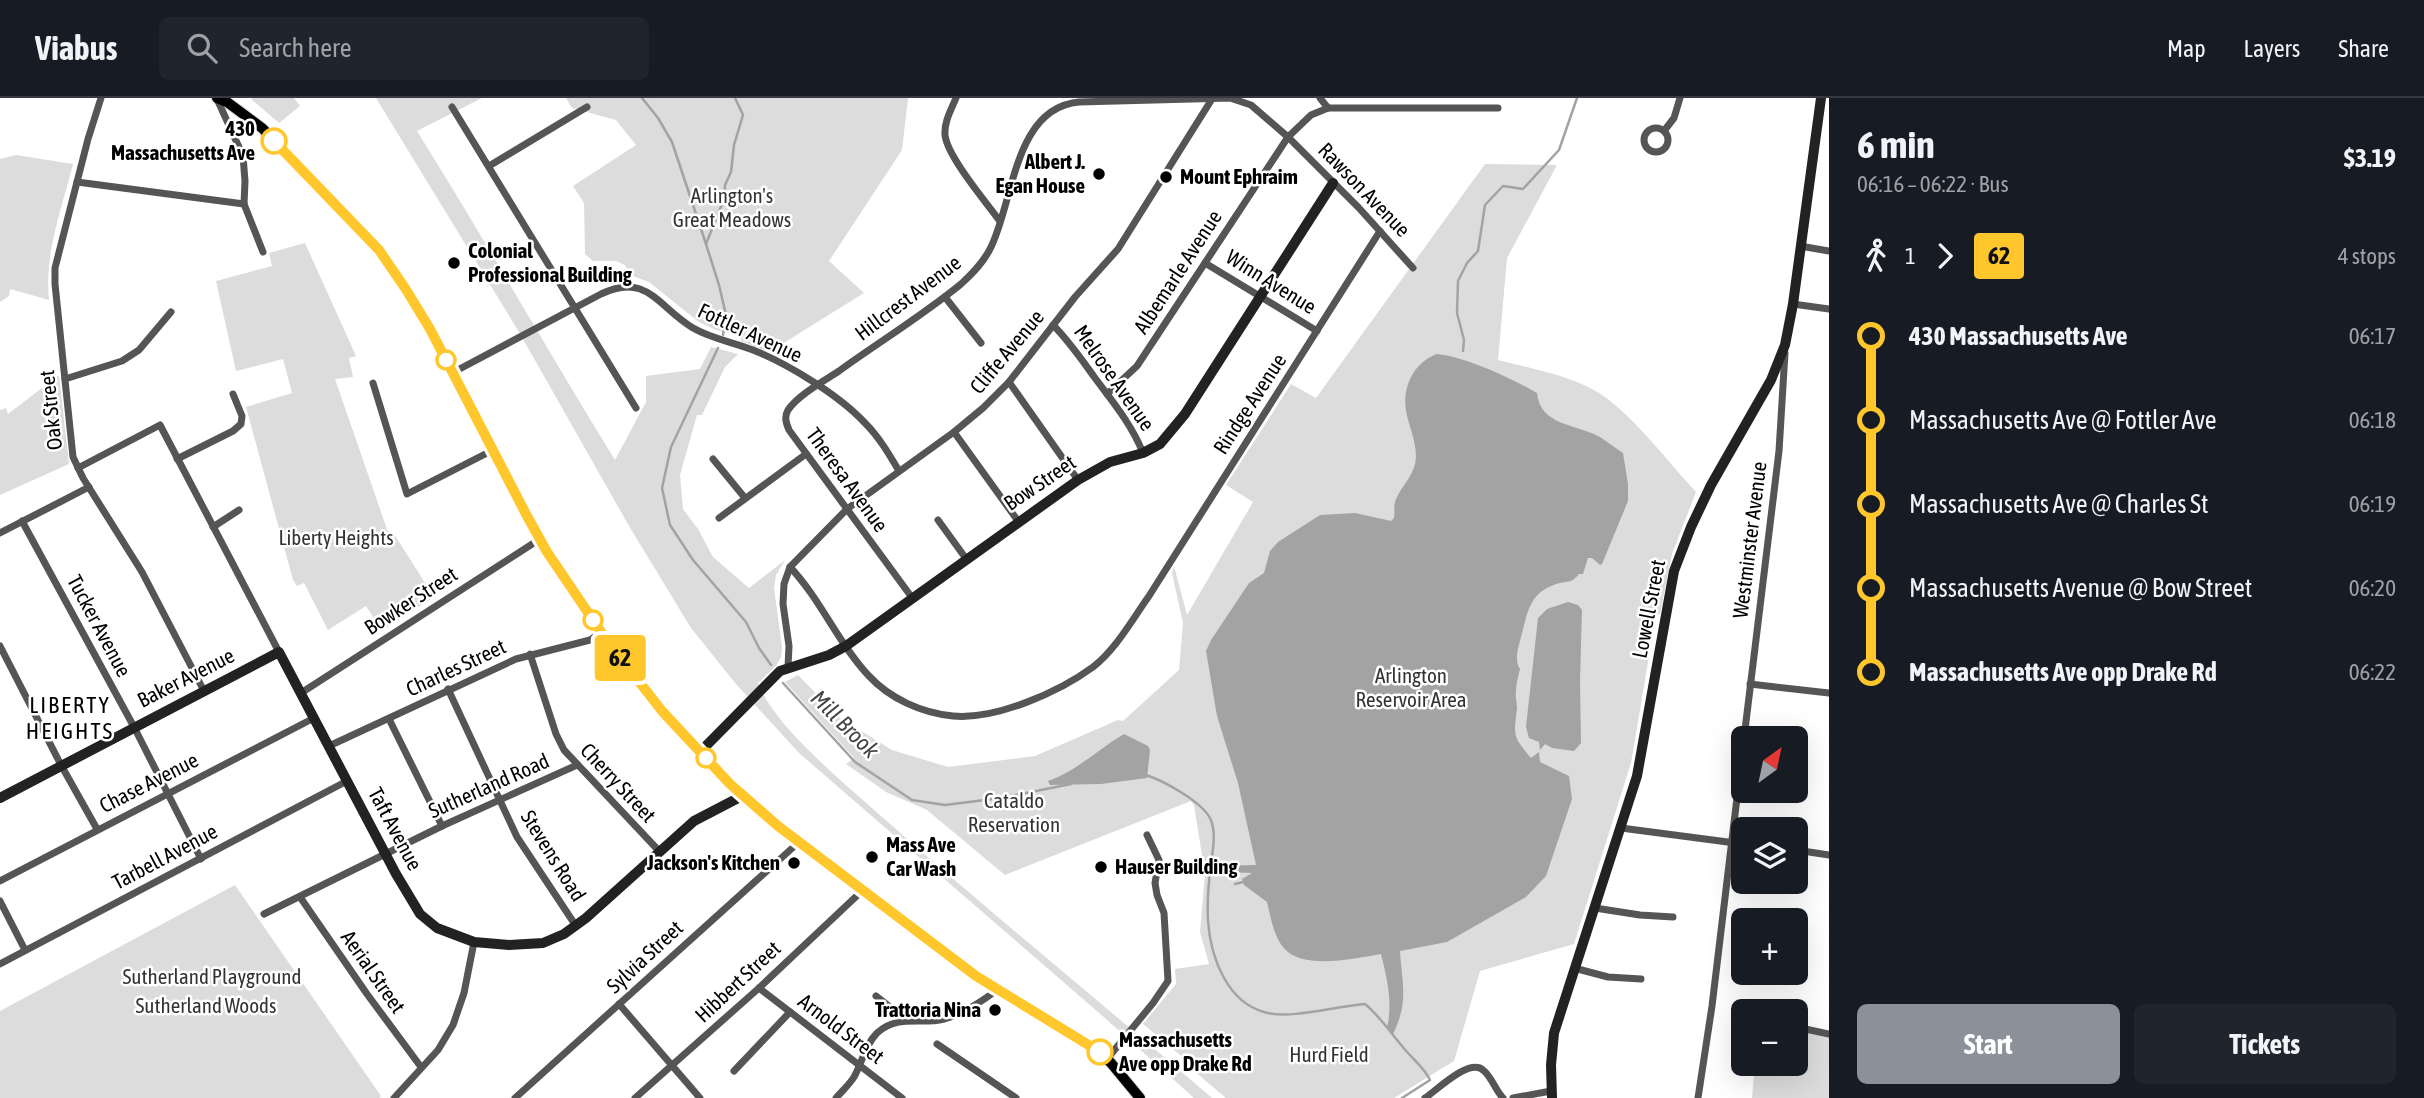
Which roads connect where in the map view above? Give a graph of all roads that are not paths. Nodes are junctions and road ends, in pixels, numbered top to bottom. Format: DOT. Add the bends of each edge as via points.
graph roads {
  1 [pos="101,98"];
  2 [pos="217,98"];
  3 [pos="956,98"];
  4 [pos="1320,98"];
  5 [pos="1680,98"];
  6 [pos="1821,98"];
  7 [pos="1212,99"];
  8 [pos="452,107"];
  9 [pos="587,107"];
  10 [pos="1328,108"];
  11 [pos="1498,108"];
  12 [pos="1664,131"];
  13 [pos="1288,137"];
  14 [pos="489,166"];
  15 [pos="77,182"];
  16 [pos="1333,183"];
  17 [pos="244,204"];
  18 [pos="999,220"];
  19 [pos="1380,230"];
  20 [pos="1800,246"];
  21 [pos="1829,251"];
  22 [pos="263,252"];
  23 [pos="1205,263"];
  24 [pos="1413,268"];
  25 [pos="945,297"];
  26 [pos="1261,297"];
  27 [pos="1793,304"];
  28 [pos="575,308"];
  29 [pos="1829,309"];
  30 [pos="171,312"];
  31 [pos="1053,325"];
  32 [pos="1317,331"];
  33 [pos="981,342"];
  34 [pos="1785,345"];
  35 [pos="453,373"];
  36 [pos="65,379"];
  37 [pos="1009,382"];
  38 [pos="373,383"];
  39 [pos="817,386"];
  40 [pos="233,394"];
  41 [pos="1107,394"];
  42 [pos="636,408"];
  43 [pos="954,432"];
  44 [pos="493,450"];
  45 [pos="1143,453"];
  46 [pos="806,454"];
  47 [pos="177,459"];
  48 [pos="713,459"];
  49 [pos="78,468"];
  50 [pos="899,471"];
  51 [pos="1078,480"];
  52 [pos="89,487"];
  53 [pos="745,498"];
  54 [pos="846,509"];
  55 [pos="239,510"];
  56 [pos="719,518"];
  57 [pos="938,520"];
  58 [pos="22,521"];
  59 [pos="1018,521"];
  60 [pos="214,527"];
  61 [pos="0,533"];
  62 [pos="540,539"];
  63 [pos="967,560"];
  64 [pos="790,567"];
  65 [pos="913,599"];
  66 [pos="601,632"];
  67 [pos="0,646"];
  68 [pos="846,646"];
  69 [pos="279,652"];
  70 [pos="530,654"];
  71 [pos="788,667"];
  72 [pos="1750,684"];
  73 [pos="448,689"];
  74 [pos="204,691"];
  75 [pos="301,692"];
  76 [pos="1829,693"];
  77 [pos="314,718"];
  78 [pos="390,719"];
  79 [pos="1745,726"];
  80 [pos="134,727"];
  81 [pos="329,746"];
  82 [pos="700,752"];
  83 [pos="61,765"];
  84 [pos="577,765"];
  85 [pos="347,781"];
  86 [pos="168,792"];
  87 [pos="742,796"];
  88 [pos="0,798"];
  89 [pos="499,799"];
  90 [pos="442,826"];
  91 [pos="1621,828"];
  92 [pos="97,829"];
  93 [pos="1147,835"];
  94 [pos="799,842"];
  95 [pos="1731,842"];
  96 [pos="1731,850"];
  97 [pos="660,852"];
  98 [pos="1808,852"];
  99 [pos="385,853"];
  100 [pos="1829,855"];
  101 [pos="201,859"];
  102 [pos="0,881"];
  103 [pos="863,890"];
  104 [pos="300,897"];
  105 [pos="0,901"];
  106 [pos="1595,908"];
  107 [pos="264,914"];
  108 [pos="1673,917"];
  109 [pos="576,926"];
  110 [pos="474,942"];
  111 [pos="25,950"];
  112 [pos="0,964"];
  113 [pos="1574,968"];
  114 [pos="1641,979"];
  115 [pos="759,988"];
  116 [pos="997,990"];
  117 [pos="876,996"];
  118 [pos="619,1004"];
  119 [pos="790,1012"];
  120 [pos="901,1021"];
  121 [pos="1808,1030"];
  122 [pos="1829,1034"];
  123 [pos="937,1044"];
  124 [pos="1107,1059"];
  125 [pos="859,1065"];
  126 [pos="670,1066"];
  127 [pos="421,1067"];
  128 [pos="734,1071"];
  129 [pos="1552,1094"];
  130 [pos="394,1098"];
  131 [pos="515,1098"];
  132 [pos="635,1098"];
  133 [pos="699,1098"];
  134 [pos="836,1098"];
  135 [pos="902,1098"];
  136 [pos="1016,1098"];
  137 [pos="1140,1098"];
  138 [pos="1425,1098"];
  139 [pos="1503,1098"];
  140 [pos="1513,1098"];
  141 [pos="1698,1098"];
  1 -- 15 [label="street, Oak Street"];
  2 -- 17 [label="street" via="243,156"];
  2 -- 35 [label="main road" via="262,128 379,250"];
  3 -- 18 [label="street" via="946,122 946,142"];
  4 -- 10 [label="street"];
  5 -- 12 [label="street"];
  6 -- 20 [label="street, Lowell Street"];
  7 -- 13 [label="street, Hillcrest Avenue" via="1244,102"];
  7 -- 18 [label="street, Hillcrest Avenue" via="1079,102 1050,111 1038,121 1026,144"];
  7 -- 31 [label="street, Cliffe Avenue" via="1118,249"];
  8 -- 14 [label="street"];
  9 -- 14 [label="street"];
  10 -- 11 [label="street"];
  10 -- 13 [label="street, Albemarle Avenue" via="1311,115"];
  13 -- 16 [label="street, Rawson Avenue"];
  13 -- 23 [label="street, Albemarle Avenue"];
  14 -- 28 [label="street"];
  15 -- 17 [label="street"];
  15 -- 36 [label="street, Oak Street" via="55,268"];
  16 -- 19 [label="street, Rawson Avenue"];
  16 -- 26 [label="street, Bow Street"];
  17 -- 22 [label="street"];
  18 -- 25 [label="street, Hillcrest Avenue" via="984,260"];
  19 -- 24 [label="street, Rawson Avenue"];
  19 -- 32 [label="street, Rindge Avenue"];
  20 -- 21 [label="street"];
  20 -- 27 [label="street, Lowell Street"];
  23 -- 26 [label="street, Winn Avenue"];
  23 -- 41 [label="street, Albemarle Avenue" via="1137,366"];
  25 -- 33 [label="street"];
  25 -- 39 [label="street, Hillcrest Avenue"];
  26 -- 32 [label="street, Winn Avenue"];
  26 -- 45 [label="street, Bow Street" via="1179,424 1160,444"];
  27 -- 29 [label="street"];
  27 -- 34 [label="street, Lowell Street"];
  28 -- 35 [label="street, Fottler Avenue"];
  28 -- 39 [label="street, Fottler Avenue" via="618,286 637,287 693,328 761,354"];
  28 -- 42 [label="street"];
  30 -- 36 [label="street" via="139,350 122,361"];
  31 -- 37 [label="street, Cliffe Avenue"];
  31 -- 41 [label="street, Melrose Avenue"];
  32 -- 68 [label="street, Rindge Avenue" via="1149,596 1095,666 1032,699 992,712 955,716 922,710 892,695 869,676"];
  34 -- 72 [label="street, Westminster Avenue" via="1779,451"];
  34 -- 91 [label="street, Lowell Street" via="1771,380 1711,485 1674,571 1640,765"];
  35 -- 44 [label="main road"];
  36 -- 49 [label="street, Oak Street"];
  37 -- 43 [label="street, Cliffe Avenue"];
  37 -- 51 [label="street"];
  38 -- 44 [label="street" via="407,494"];
  39 -- 46 [label="street, Theresa Avenue" via="793,405 785,419"];
  39 -- 50 [label="street, Fottler Avenue" via="866,423"];
  40 -- 47 [label="street" via="241,424"];
  41 -- 45 [label="street, Melrose Avenue"];
  43 -- 50 [label="street, Cliffe Avenue"];
  43 -- 59 [label="street"];
  44 -- 62 [label="main road"];
  45 -- 51 [label="street, Bow Street" via="1110,462"];
  46 -- 53 [label="street"];
  46 -- 54 [label="street, Theresa Avenue"];
  47 -- 49 [label="street, Taft Avenue" via="160,425"];
  47 -- 60 [label="street, Taft Avenue"];
  48 -- 53 [label="street"];
  49 -- 52 [label="street, Oak Street"];
  50 -- 54 [label="street, Cliffe Avenue"];
  51 -- 59 [label="street, Bow Street"];
  52 -- 58 [label="street"];
  52 -- 74 [label="street, Oak Street" via="137,562"];
  53 -- 56 [label="street"];
  54 -- 64 [label="street, Cliffe Avenue"];
  54 -- 65 [label="street, Theresa Avenue"];
  55 -- 60 [label="street"];
  57 -- 63 [label="street"];
  58 -- 61 [label="street"];
  58 -- 80 [label="street, Tucker Avenue"];
  59 -- 63 [label="street, Bow Street"];
  60 -- 69 [label="street, Taft Avenue"];
  62 -- 66 [label="main road"];
  62 -- 75 [label="street, Bowker Street"];
  63 -- 65 [label="street, Bow Street"];
  64 -- 68 [label="street, Rindge Avenue" via="806,583"];
  64 -- 71 [label="street" via="783,604"];
  65 -- 68 [label="street, Bow Street"];
  66 -- 70 [label="street, Charles Street" via="590,640"];
  66 -- 82 [label="main road"];
  67 -- 83 [label="street"];
  68 -- 71 [label="street, Bow Street"];
  69 -- 74 [label="street, Baker Avenue"];
  69 -- 75 [label="street, Taft Avenue"];
  70 -- 73 [label="street, Charles Street"];
  70 -- 84 [label="street, Cherry Street" via="560,744"];
  71 -- 82 [label="street, Bow Street"];
  72 -- 76 [label="street"];
  72 -- 79 [label="street, Westminster Avenue"];
  73 -- 78 [label="street, Charles Street"];
  73 -- 89 [label="street, Stevens Road"];
  74 -- 80 [label="street, Baker Avenue"];
  75 -- 77 [label="street, Taft Avenue"];
  77 -- 81 [label="street, Taft Avenue"];
  77 -- 86 [label="street, Chase Avenue"];
  78 -- 81 [label="street, Charles Street"];
  78 -- 90 [label="street"];
  80 -- 83 [label="street, Baker Avenue"];
  80 -- 86 [label="street, Tucker Avenue"];
  81 -- 85 [label="street, Taft Avenue"];
  82 -- 87 [label="main road"];
  83 -- 88 [label="street, Baker Avenue"];
  83 -- 92 [label="street"];
  84 -- 89 [label="street, Sutherland Road"];
  84 -- 97 [label="street, Cherry Street"];
  85 -- 99 [label="street, Taft Avenue"];
  85 -- 101 [label="street, Tarbell Avenue"];
  86 -- 92 [label="street, Chase Avenue"];
  86 -- 101 [label="street, Tucker Avenue"];
  87 -- 94 [label="main road"];
  87 -- 97 [label="street, Taft Avenue" via="694,821"];
  89 -- 90 [label="street, Sutherland Road"];
  89 -- 109 [label="street, Stevens Road" via="517,837"];
  90 -- 99 [label="street, Sutherland Road"];
  91 -- 95 [label="street"];
  91 -- 106 [label="street, Lowell Street"];
  92 -- 102 [label="street, Chase Avenue"];
  93 -- 124 [label="street" via="1159,860 1155,883 1164,913 1169,976 1167,985"];
  94 -- 103 [label="main road"];
  94 -- 118 [label="street, Sylvia Street"];
  96 -- 141 [label="street"];
  97 -- 109 [label="street, Taft Avenue"];
  98 -- 100 [label="street"];
  99 -- 104 [label="street, Sutherland Road"];
  99 -- 110 [label="street, Taft Avenue" via="420,914 437,928"];
  101 -- 111 [label="street, Tarbell Avenue"];
  103 -- 115 [label="street, Hibbert Street"];
  103 -- 116 [label="main road"];
  104 -- 107 [label="street, Sutherland Road"];
  104 -- 127 [label="street, Aerial Street"];
  105 -- 111 [label="street"];
  106 -- 108 [label="street"];
  106 -- 113 [label="street, Lowell Street"];
  109 -- 110 [label="street, Taft Avenue" via="543,943"];
  110 -- 127 [label="street" via="453,1025"];
  111 -- 112 [label="street, Tarbell Avenue"];
  113 -- 114 [label="street"];
  113 -- 129 [label="street, Lowell Street" via="1554,1033"];
  115 -- 119 [label="street, Arnold Street"];
  115 -- 126 [label="street, Hibbert Street"];
  116 -- 120 [label="street" via="947,1018"];
  116 -- 124 [label="main road"];
  117 -- 120 [label="street"];
  118 -- 126 [label="street"];
  118 -- 131 [label="street, Sylvia Street"];
  119 -- 125 [label="street, Arnold Street"];
  119 -- 128 [label="street"];
  120 -- 125 [label="street" via="874,1036"];
  121 -- 122 [label="street"];
  123 -- 136 [label="street"];
  124 -- 137 [label="main road"];
  125 -- 134 [label="street"];
  125 -- 135 [label="street, Arnold Street"];
  126 -- 132 [label="street, Hibbert Street"];
  126 -- 133 [label="street"];
  127 -- 130 [label="street"];
  129 -- 140 [label="street"];
  138 -- 139 [label="street" via="1473,1066 1484,1070"];
}
